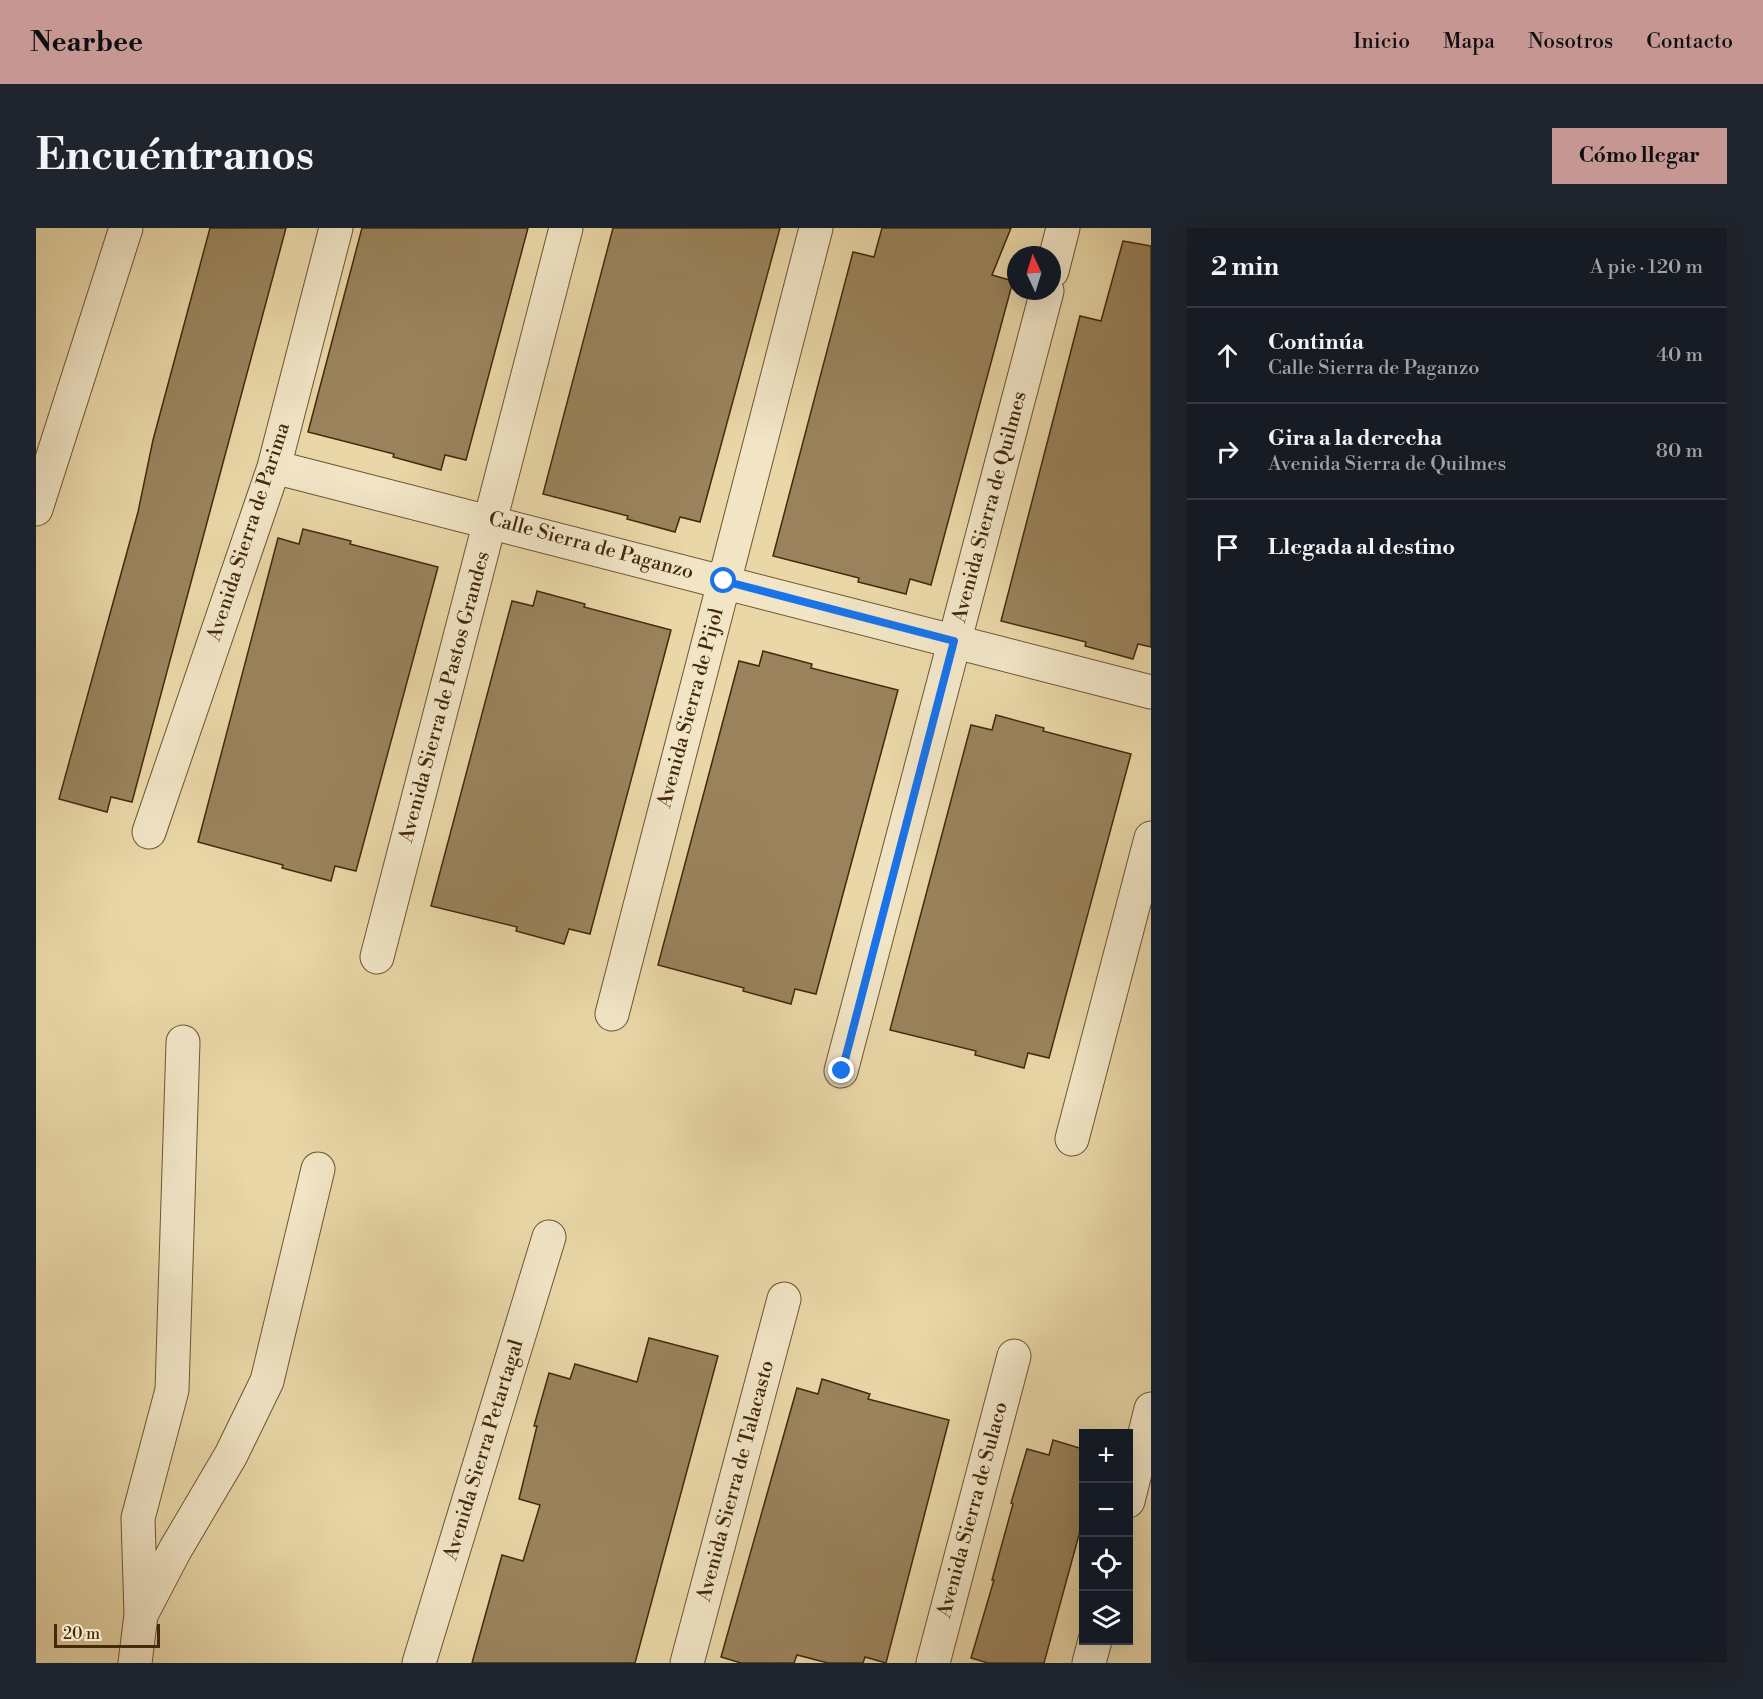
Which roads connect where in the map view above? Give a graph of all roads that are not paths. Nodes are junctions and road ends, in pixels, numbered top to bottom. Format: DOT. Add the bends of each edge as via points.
graph roads {
  1 [pos="126,228"];
  2 [pos="336,228"];
  3 [pos="566,228"];
  4 [pos="816,228"];
  5 [pos="1064,228"];
  6 [pos="1059,246"];
  7 [pos="1045,300"];
  8 [pos="274,467"];
  9 [pos="36,509"];
  10 [pos="492,521"];
  11 [pos="724,581"];
  12 [pos="954,641"];
  13 [pos="1151,692"];
  14 [pos="149,832"];
  15 [pos="1151,838"];
  16 [pos="376,957"];
  17 [pos="612,1014"];
  18 [pos="183,1042"];
  19 [pos="842,1071"];
  20 [pos="1072,1138"];
  21 [pos="318,1169"];
  22 [pos="549,1237"];
  23 [pos="784,1299"];
  24 [pos="1014,1356"];
  25 [pos="1151,1409"];
  26 [pos="1132,1483"];
  27 [pos="141,1614"];
  28 [pos="1094,1645"];
  29 [pos="135,1663"];
  30 [pos="419,1663"];
  31 [pos="687,1663"];
  32 [pos="933,1663"];
  33 [pos="1089,1663"];
  1 -- 9 [label="street"];
  2 -- 8 [label="street, Avenida Sierra de Parima"];
  3 -- 10 [label="street, Avenida Sierra de Pastos Grandes"];
  4 -- 11 [label="street, Avenida Sierra de Pijol"];
  5 -- 6 [label="street"];
  7 -- 12 [label="street, Avenida Sierra de Quilmes"];
  8 -- 10 [label="street, Calle Sierra de Paganzo"];
  8 -- 14 [label="street, Avenida Sierra de Parima"];
  10 -- 11 [label="street, Calle Sierra de Paganzo"];
  10 -- 16 [label="street, Avenida Sierra de Pastos Grandes"];
  11 -- 12 [label="street, Calle Sierra de Paganzo"];
  11 -- 17 [label="street, Avenida Sierra de Pijol"];
  12 -- 13 [label="street, Calle Sierra de Paganzo"];
  12 -- 19 [label="street, Avenida Sierra de Quilmes"];
  15 -- 20 [label="street"];
  18 -- 27 [label="street" via="172,1390 138,1518"];
  21 -- 27 [label="street" via="267,1381 231,1455"];
  22 -- 30 [label="street, Avenida Sierra Petartagal"];
  23 -- 31 [label="street, Avenida Sierra de Talacasto"];
  24 -- 32 [label="street, Avenida Sierra de Sulaco"];
  25 -- 26 [label="street"];
  27 -- 29 [label="street"];
  28 -- 33 [label="street"];
}
